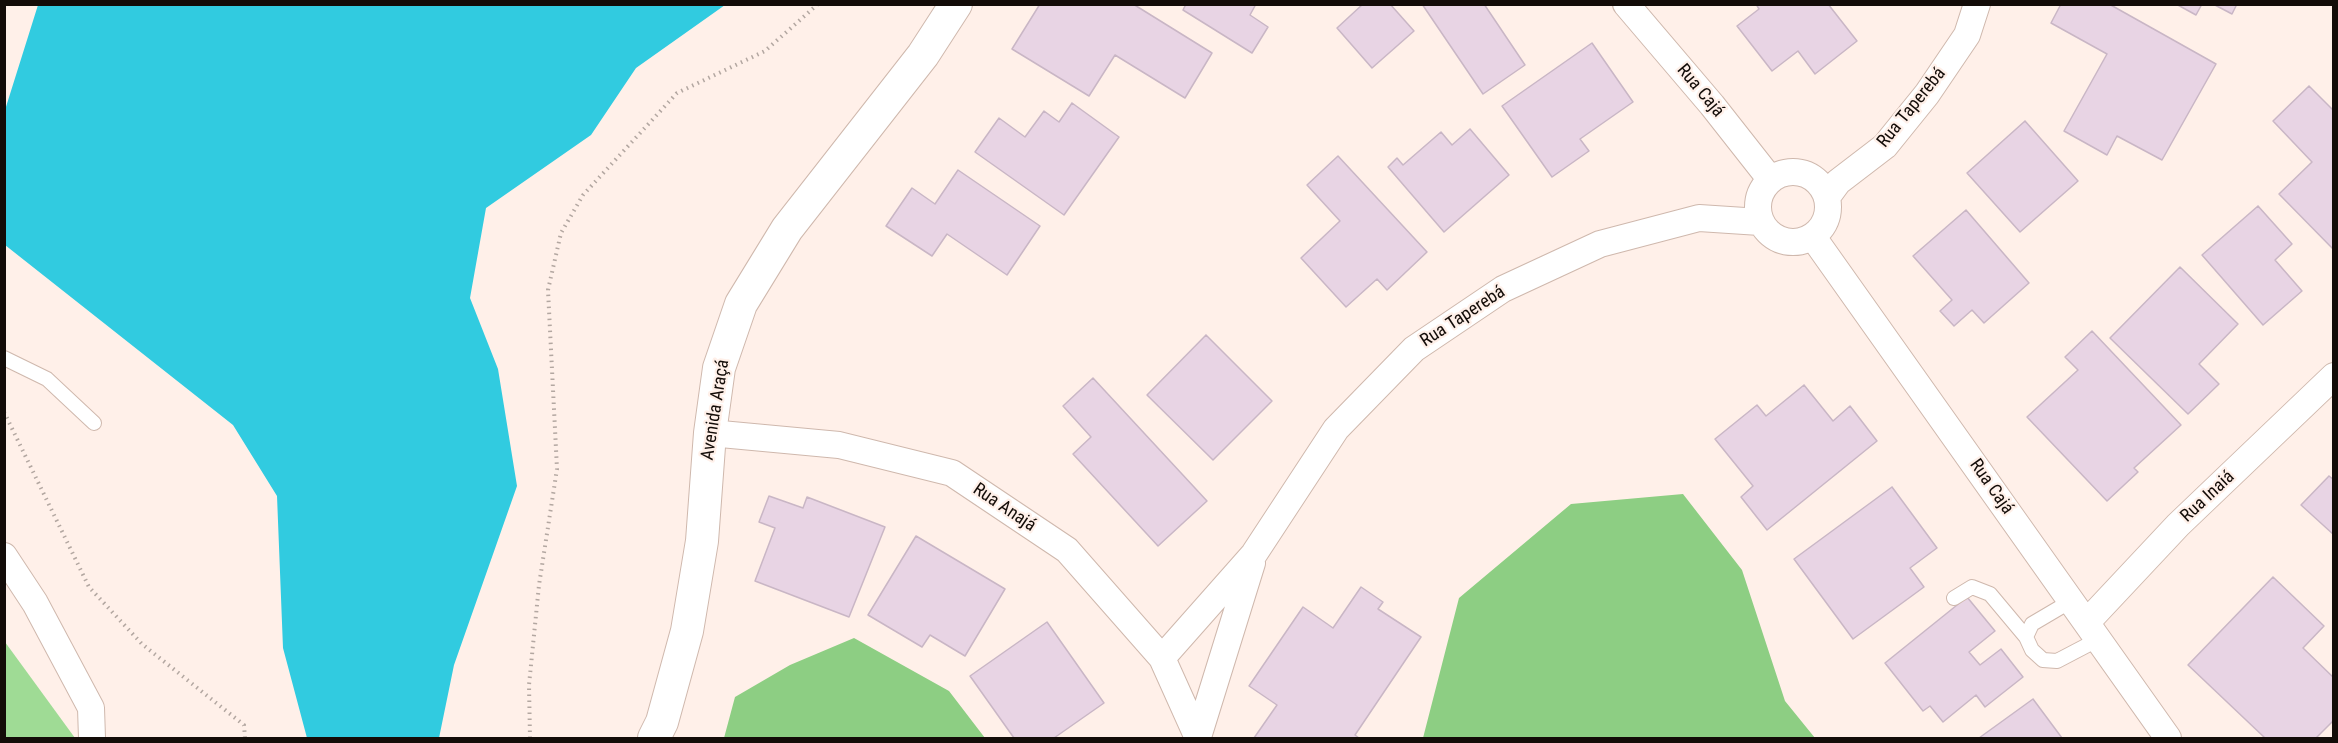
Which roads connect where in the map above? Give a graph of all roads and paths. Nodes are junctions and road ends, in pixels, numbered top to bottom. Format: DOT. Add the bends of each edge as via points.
graph roads {
  1 [pos="818,4"];
  2 [pos="956,4"];
  3 [pos="1626,4"];
  4 [pos="1977,4"];
  5 [pos="1770,180"];
  6 [pos="1827,196"];
  7 [pos="1760,222"];
  8 [pos="1813,237"];
  9 [pos="4,358"];
  10 [pos="2334,376"];
  11 [pos="4,412"];
  12 [pos="94,423"];
  13 [pos="710,432"];
  14 [pos="1254,554"];
  15 [pos="4,556"];
  16 [pos="1954,598"];
  17 [pos="2071,601"];
  18 [pos="2093,630"];
  19 [pos="2026,636"];
  20 [pos="1162,658"];
  21 [pos="93,738"];
  22 [pos="245,738"];
  23 [pos="530,738"];
  24 [pos="654,738"];
  25 [pos="1198,738"];
  26 [pos="2168,738"];
  1 -- 23 [label="path" via="765,51 677,93 582,195 561,233 548,290 557,469 539,585 529,685"];
  2 -- 13 [label="street, Avenida Araçá" via="923,55 787,229 741,304 719,368"];
  3 -- 5 [label="street, Rua Cajá"];
  4 -- 6 [label="street, Rua Taperebá" via="1967,35 1928,94 1885,146 1838,182"];
  5 -- 6 [label="street" via="1780,174 1803,173 1822,186"];
  5 -- 7 [label="street" via="1758,199"];
  6 -- 8 [label="street" via="1827,219"];
  7 -- 8 [label="street" via="1767,232 1789,243"];
  7 -- 14 [label="street, Rua Taperebá" via="1699,218 1600,244 1493,296 1414,349 1336,429"];
  8 -- 17 [label="street, Rua Cajá"];
  9 -- 12 [label="lane" via="47,379"];
  10 -- 18 [label="street, Rua Inaiá" via="2178,525"];
  11 -- 22 [label="path" via="89,587 142,644 244,725"];
  13 -- 20 [label="street, Rua Anajá" via="839,445 952,473 1067,550"];
  13 -- 24 [label="street, Avenida Araçá" via="702,541 687,631"];
  14 -- 20 [label="street, Rua Taperebá"];
  14 -- 25 [label="street, Rua Taperebá"];
  15 -- 21 [label="street" via="35,603 91,708"];
  16 -- 19 [label="lane" via="1972,587 1990,594"];
  17 -- 18 [label="street, Rua Cajá"];
  17 -- 19 [label="lane" via="2032,624"];
  18 -- 19 [label="lane" via="2057,661 2043,660 2032,650"];
  18 -- 26 [label="street, Rua Cajá"];
  20 -- 25 [label="street, Rua Anajá"];
}
